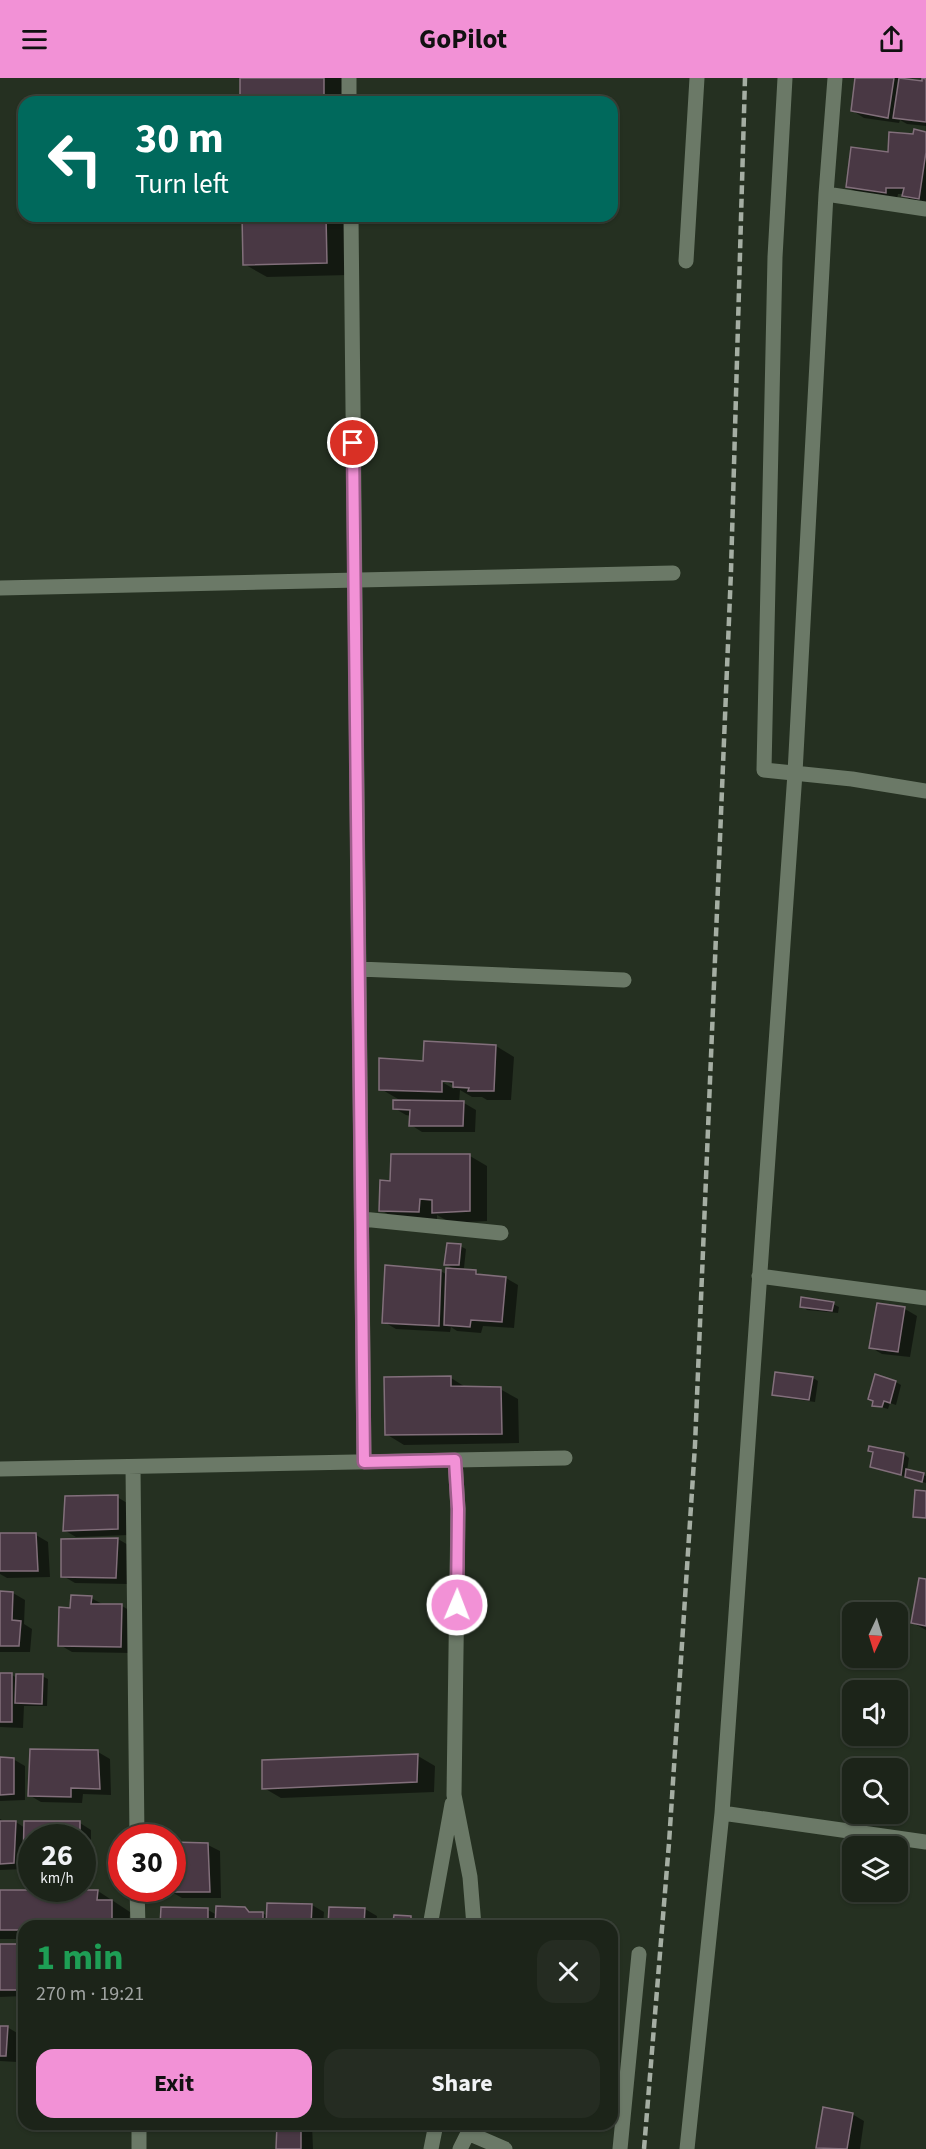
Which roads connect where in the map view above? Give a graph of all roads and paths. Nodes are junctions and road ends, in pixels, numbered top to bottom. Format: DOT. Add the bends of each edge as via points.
graph roads {
  1 [pos="349,78"];
  2 [pos="697,78"];
  3 [pos="785,78"];
  4 [pos="835,78"];
  5 [pos="349,96"];
  6 [pos="826,194"];
  7 [pos="926,208"];
  8 [pos="351,222"];
  9 [pos="686,261"];
  10 [pos="673,573"];
  11 [pos="354,580"];
  12 [pos="0,588"];
  13 [pos="795,773"];
  14 [pos="926,791"];
  15 [pos="359,969"];
  16 [pos="624,980"];
  17 [pos="362,1219"];
  18 [pos="501,1233"];
  19 [pos="759,1275"];
  20 [pos="926,1298"];
  21 [pos="565,1458"];
  22 [pos="455,1460"];
  23 [pos="364,1462"];
  24 [pos="134,1467"];
  25 [pos="0,1469"];
  26 [pos="454,1795"];
  27 [pos="722,1812"];
  28 [pos="137,1824"];
  29 [pos="926,1842"];
  30 [pos="137,1902"];
  31 [pos="138,1920"];
  32 [pos="431,1920"];
  33 [pos="474,1920"];
  34 [pos="639,1954"];
  35 [pos="139,2130"];
  36 [pos="435,2130"];
  37 [pos="469,2130"];
  38 [pos="471,2130"];
  39 [pos="139,2149"];
  40 [pos="431,2149"];
  41 [pos="460,2149"];
  42 [pos="505,2149"];
  43 [pos="620,2149"];
  44 [pos="687,2149"];
  1 -- 5 [label="street"];
  2 -- 9 [label="street"];
  3 -- 13 [label="street" via="775,257 764,770"];
  4 -- 6 [label="street"];
  6 -- 7 [label="street"];
  6 -- 13 [label="street"];
  8 -- 11 [label="street"];
  10 -- 11 [label="street"];
  11 -- 12 [label="street"];
  11 -- 15 [label="street"];
  13 -- 14 [label="street"];
  13 -- 19 [label="street"];
  15 -- 16 [label="street"];
  15 -- 17 [label="street"];
  17 -- 18 [label="street"];
  17 -- 23 [label="street"];
  19 -- 20 [label="street"];
  19 -- 27 [label="street"];
  21 -- 22 [label="street"];
  22 -- 23 [label="street"];
  22 -- 26 [label="street" via="458,1509"];
  23 -- 24 [label="street"];
  24 -- 25 [label="street"];
  24 -- 28 [label="street"];
  26 -- 32 [label="street"];
  26 -- 33 [label="street" via="470,1877"];
  27 -- 29 [label="street"];
  27 -- 44 [label="street"];
  30 -- 31 [label="street"];
  34 -- 43 [label="street"];
  35 -- 39 [label="street"];
  36 -- 40 [label="street"];
  37 -- 41 [label="street"];
  38 -- 42 [label="street"];
}
